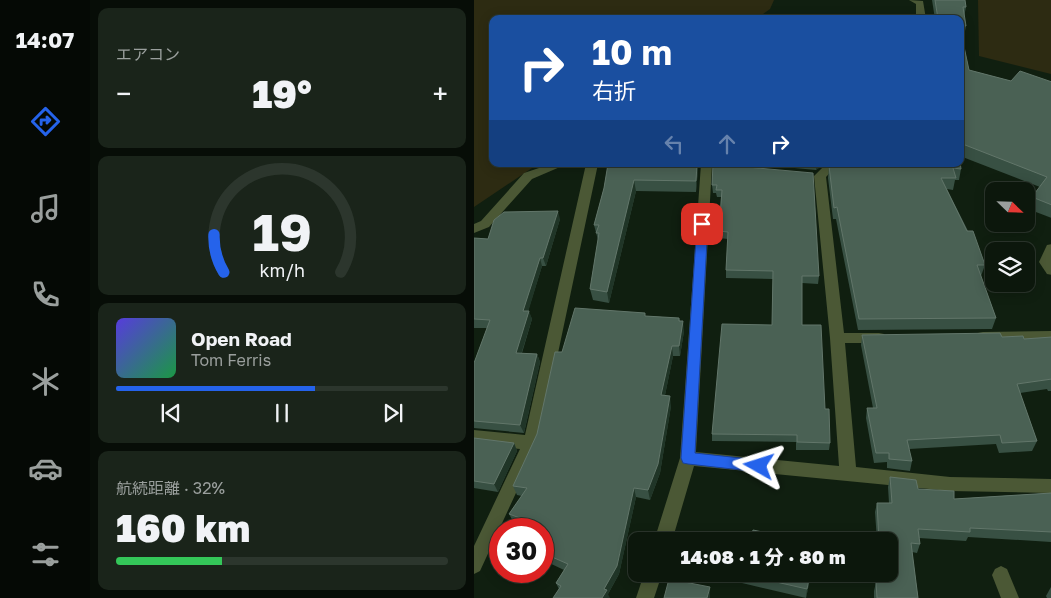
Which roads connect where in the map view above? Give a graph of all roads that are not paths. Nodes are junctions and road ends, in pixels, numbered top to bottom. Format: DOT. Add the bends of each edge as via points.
graph roads {
  1 [pos="913,0"];
  2 [pos="922,15"];
  3 [pos="553,167"];
  4 [pos="591,167"];
  5 [pos="706,167"];
  6 [pos="828,167"];
  7 [pos="474,229"];
  8 [pos="1051,248"];
  9 [pos="1051,271"];
  10 [pos="1051,336"];
  11 [pos="964,337"];
  12 [pos="837,338"];
  13 [pos="896,338"];
  14 [pos="474,437"];
  15 [pos="531,443"];
  16 [pos="688,458"];
  17 [pos="848,474"];
  18 [pos="1051,486"];
  19 [pos="666,532"];
  20 [pos="474,564"];
  21 [pos="1001,575"];
  22 [pos="650,582"];
  23 [pos="645,598"];
  24 [pos="1010,598"];
  1 -- 2 [label="street" via="920,3"];
  3 -- 7 [label="street" via="528,176 485,224"];
  4 -- 15 [label="street"];
  5 -- 16 [label="street"];
  6 -- 12 [label="street" via="815,176"];
  8 -- 9 [label="street" via="1046,262"];
  10 -- 11 [label="street"];
  12 -- 13 [label="street"];
  12 -- 17 [label="street"];
  14 -- 15 [label="street"];
  15 -- 20 [label="street"];
  16 -- 17 [label="street"];
  16 -- 19 [label="street"];
  17 -- 18 [label="street" via="950,484"];
  21 -- 24 [label="street"];
  22 -- 23 [label="street"];
}
